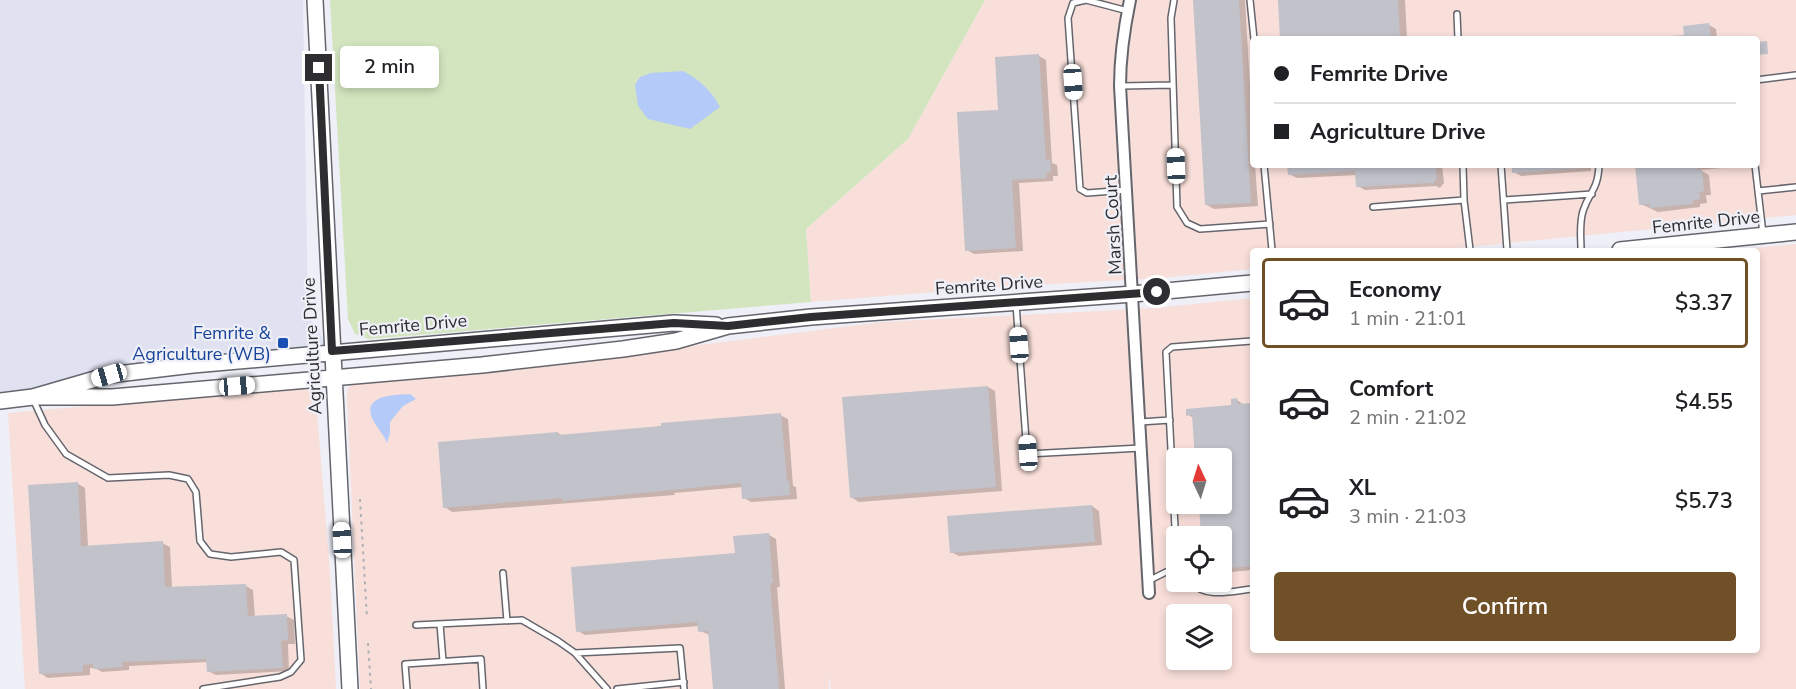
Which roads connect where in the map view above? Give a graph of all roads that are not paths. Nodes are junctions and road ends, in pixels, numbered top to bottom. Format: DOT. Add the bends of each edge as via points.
graph roads {
  1 [pos="315,0"];
  2 [pos="1173,0"];
  3 [pos="1250,0"];
  4 [pos="1129,5"];
  5 [pos="1457,14"];
  6 [pos="1254,36"];
  7 [pos="1458,36"];
  8 [pos="1796,75"];
  9 [pos="1760,80"];
  10 [pos="1173,85"];
  11 [pos="1120,86"];
  12 [pos="1264,168"];
  13 [pos="1463,168"];
  14 [pos="1501,168"];
  15 [pos="1599,168"];
  16 [pos="1755,168"];
  17 [pos="1796,187"];
  18 [pos="1127,190"];
  19 [pos="1758,191"];
  20 [pos="1592,194"];
  21 [pos="1464,200"];
  22 [pos="1504,200"];
  23 [pos="1373,207"];
  24 [pos="1270,224"];
  25 [pos="1796,232"];
  26 [pos="1763,236"];
  27 [pos="1272,248"];
  28 [pos="1470,248"];
  29 [pos="1507,248"];
  30 [pos="1581,248"];
  31 [pos="1640,248"];
  32 [pos="1250,283"];
  33 [pos="1133,294"];
  34 [pos="1016,302"];
  35 [pos="728,326"];
  36 [pos="1250,341"];
  37 [pos="332,351"];
  38 [pos="333,377"];
  39 [pos="33,397"];
  40 [pos="0,401"];
  41 [pos="1170,420"];
  42 [pos="1140,422"];
  43 [pos="1142,448"];
  44 [pos="1175,526"];
  45 [pos="1166,572"];
  46 [pos="503,573"];
  47 [pos="1148,581"];
  48 [pos="1250,589"];
  49 [pos="1232,591"];
  50 [pos="1149,593"];
  51 [pos="507,621"];
  52 [pos="441,624"];
  53 [pos="416,626"];
  54 [pos="575,653"];
  55 [pos="443,661"];
  56 [pos="684,686"];
  57 [pos="223,687"];
  58 [pos="203,689"];
  59 [pos="350,689"];
  60 [pos="407,689"];
  61 [pos="483,689"];
  62 [pos="607,689"];
  63 [pos="616,689"];
  1 -- 37 [label="street, Agriculture Drive"];
  2 -- 10 [label="lane"];
  3 -- 6 [label="lane"];
  4 -- 11 [label="street, Marsh Court"];
  4 -- 18 [label="lane" via="1086,0 1073,3 1068,18 1080,189 1087,193"];
  5 -- 7 [label="lane"];
  8 -- 9 [label="lane"];
  10 -- 11 [label="lane"];
  10 -- 24 [label="lane" via="1178,207 1187,223 1200,229"];
  11 -- 18 [label="street, Marsh Court"];
  12 -- 24 [label="lane"];
  13 -- 21 [label="lane"];
  14 -- 22 [label="lane"];
  15 -- 20 [label="lane" via="1599,182"];
  16 -- 19 [label="lane"];
  17 -- 19 [label="lane"];
  18 -- 33 [label="street, Marsh Court"];
  19 -- 26 [label="lane"];
  20 -- 22 [label="lane"];
  20 -- 30 [label="lane" via="1580,222"];
  21 -- 23 [label="lane"];
  21 -- 28 [label="lane"];
  22 -- 29 [label="lane"];
  24 -- 27 [label="lane"];
  25 -- 26 [label="street, Femrite Drive"];
  26 -- 31 [label="street, Femrite Drive"];
  32 -- 33 [label="street, Femrite Drive"];
  33 -- 34 [label="street, Femrite Drive"];
  33 -- 42 [label="street, Marsh Court"];
  34 -- 35 [label="street, Femrite Drive"];
  34 -- 43 [label="lane" via="1028,453"];
  35 -- 37 [label="street, Femrite Drive" via="674,323"];
  35 -- 38 [label="street, Femrite Drive" via="676,341 623,349"];
  36 -- 41 [label="lane" via="1172,347 1166,352"];
  37 -- 38 [label="street, Agriculture Drive"];
  37 -- 39 [label="street, Femrite Drive" via="109,375"];
  38 -- 39 [label="street, Femrite Drive" via="112,397"];
  38 -- 59 [label="street, Agriculture Drive"];
  39 -- 40 [label="street, Femrite Drive"];
  39 -- 57 [label="lane" via="45,425 66,454 108,478 169,475 188,479 196,492 200,541 210,554 231,557 281,552 294,560 301,660 291,672 280,676"];
  41 -- 42 [label="lane"];
  41 -- 44 [label="lane"];
  42 -- 43 [label="street, Marsh Court"];
  43 -- 47 [label="street, Marsh Court"];
  45 -- 47 [label="lane"];
  46 -- 51 [label="lane"];
  47 -- 50 [label="street, Marsh Court"];
  48 -- 49 [label="lane"];
  51 -- 52 [label="lane"];
  51 -- 54 [label="lane" via="522,620"];
  52 -- 53 [label="lane"];
  52 -- 55 [label="lane"];
  54 -- 56 [label="lane" via="680,648"];
  54 -- 62 [label="lane"];
  55 -- 60 [label="lane" via="405,664"];
  55 -- 61 [label="lane" via="481,659"];
  56 -- 63 [label="lane"];
  57 -- 58 [label="lane"];
}
